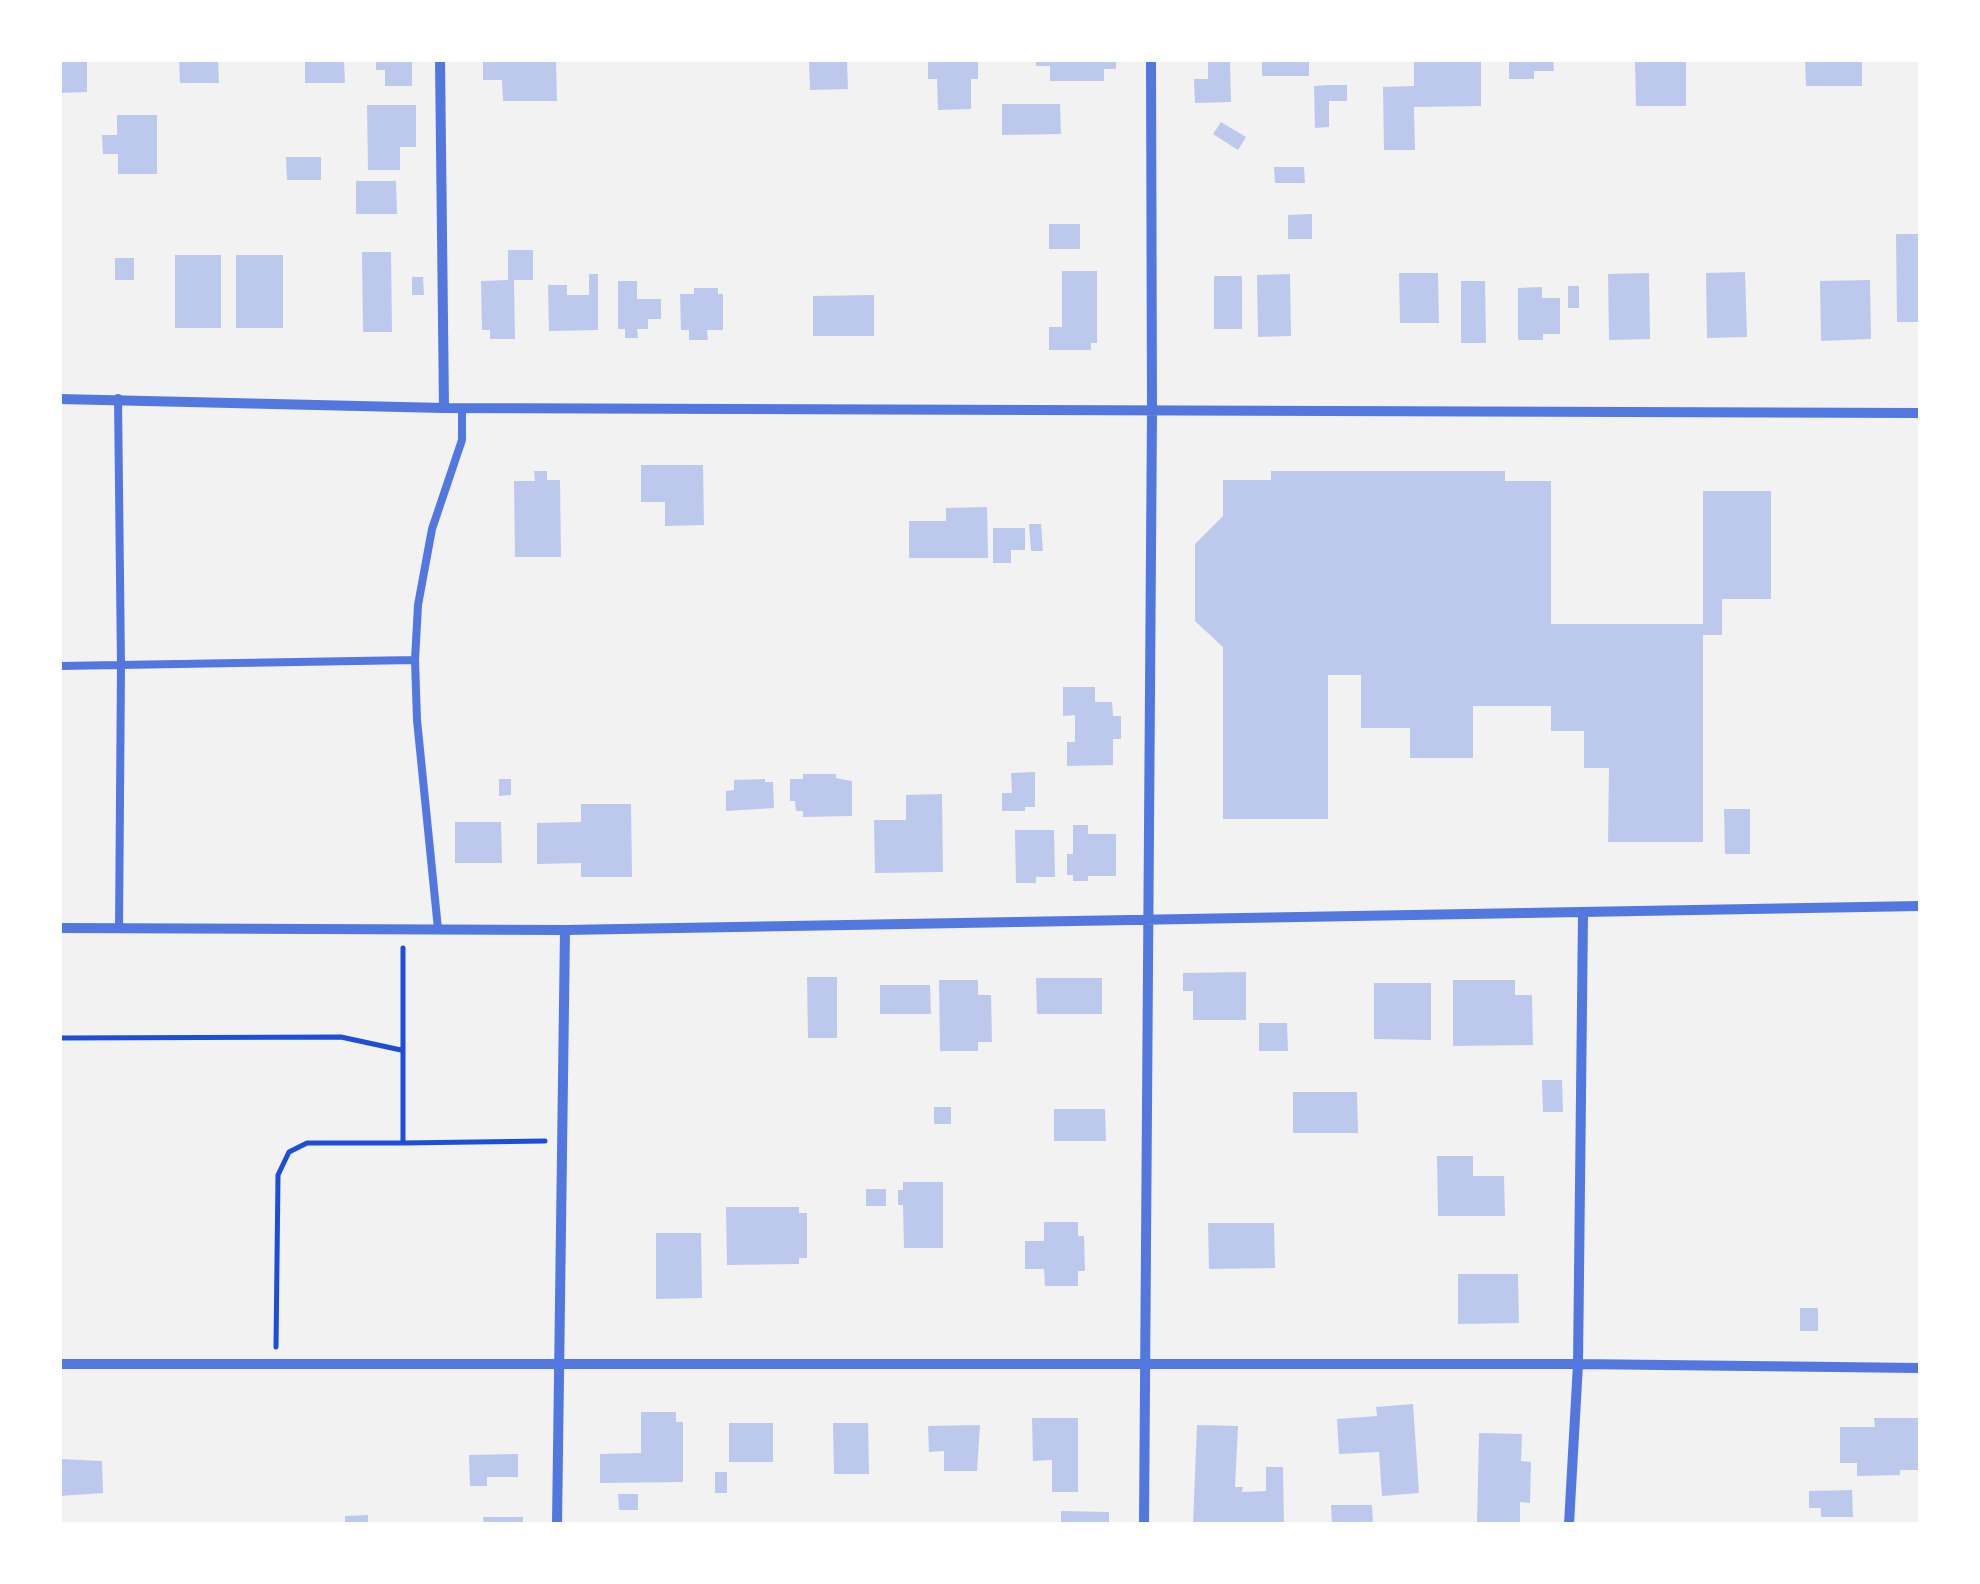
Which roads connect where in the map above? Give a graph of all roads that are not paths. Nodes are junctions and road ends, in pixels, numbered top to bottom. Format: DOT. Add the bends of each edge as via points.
graph roads {
  1 [pos="440,60"];
  2 [pos="1151,60"];
  3 [pos="118,398"];
  4 [pos="60,399"];
  5 [pos="444,408"];
  6 [pos="462,408"];
  7 [pos="1152,411"];
  8 [pos="1920,413"];
  9 [pos="415,660"];
  10 [pos="60,666"];
  11 [pos="121,666"];
  12 [pos="1920,906"];
  13 [pos="1583,914"];
  14 [pos="1148,919"];
  15 [pos="60,928"];
  16 [pos="119,929"];
  17 [pos="438,929"];
  18 [pos="565,930"];
  19 [pos="60,1364"];
  20 [pos="1578,1364"];
  21 [pos="559,1365"];
  22 [pos="1146,1366"];
  23 [pos="1920,1368"];
  24 [pos="557,1524"];
  25 [pos="1144,1524"];
  26 [pos="1569,1524"];
  1 -- 5 [label="street"];
  2 -- 7 [label="street"];
  3 -- 4 [label="street"];
  3 -- 5 [label="street"];
  3 -- 11 [label="lane"];
  5 -- 6 [label="street"];
  6 -- 7 [label="street"];
  6 -- 9 [label="lane" via="462,440 432,529"];
  7 -- 8 [label="street"];
  7 -- 14 [label="street"];
  9 -- 11 [label="lane"];
  9 -- 17 [label="lane"];
  10 -- 11 [label="lane"];
  11 -- 16 [label="lane"];
  12 -- 13 [label="street"];
  13 -- 14 [label="street"];
  13 -- 20 [label="street"];
  14 -- 18 [label="street"];
  14 -- 22 [label="street"];
  15 -- 16 [label="street"];
  16 -- 17 [label="street"];
  17 -- 18 [label="street"];
  18 -- 21 [label="street"];
  19 -- 21 [label="street"];
  20 -- 22 [label="street"];
  20 -- 23 [label="street"];
  20 -- 26 [label="street"];
  21 -- 22 [label="street"];
  21 -- 24 [label="street"];
  22 -- 25 [label="street"];
}
